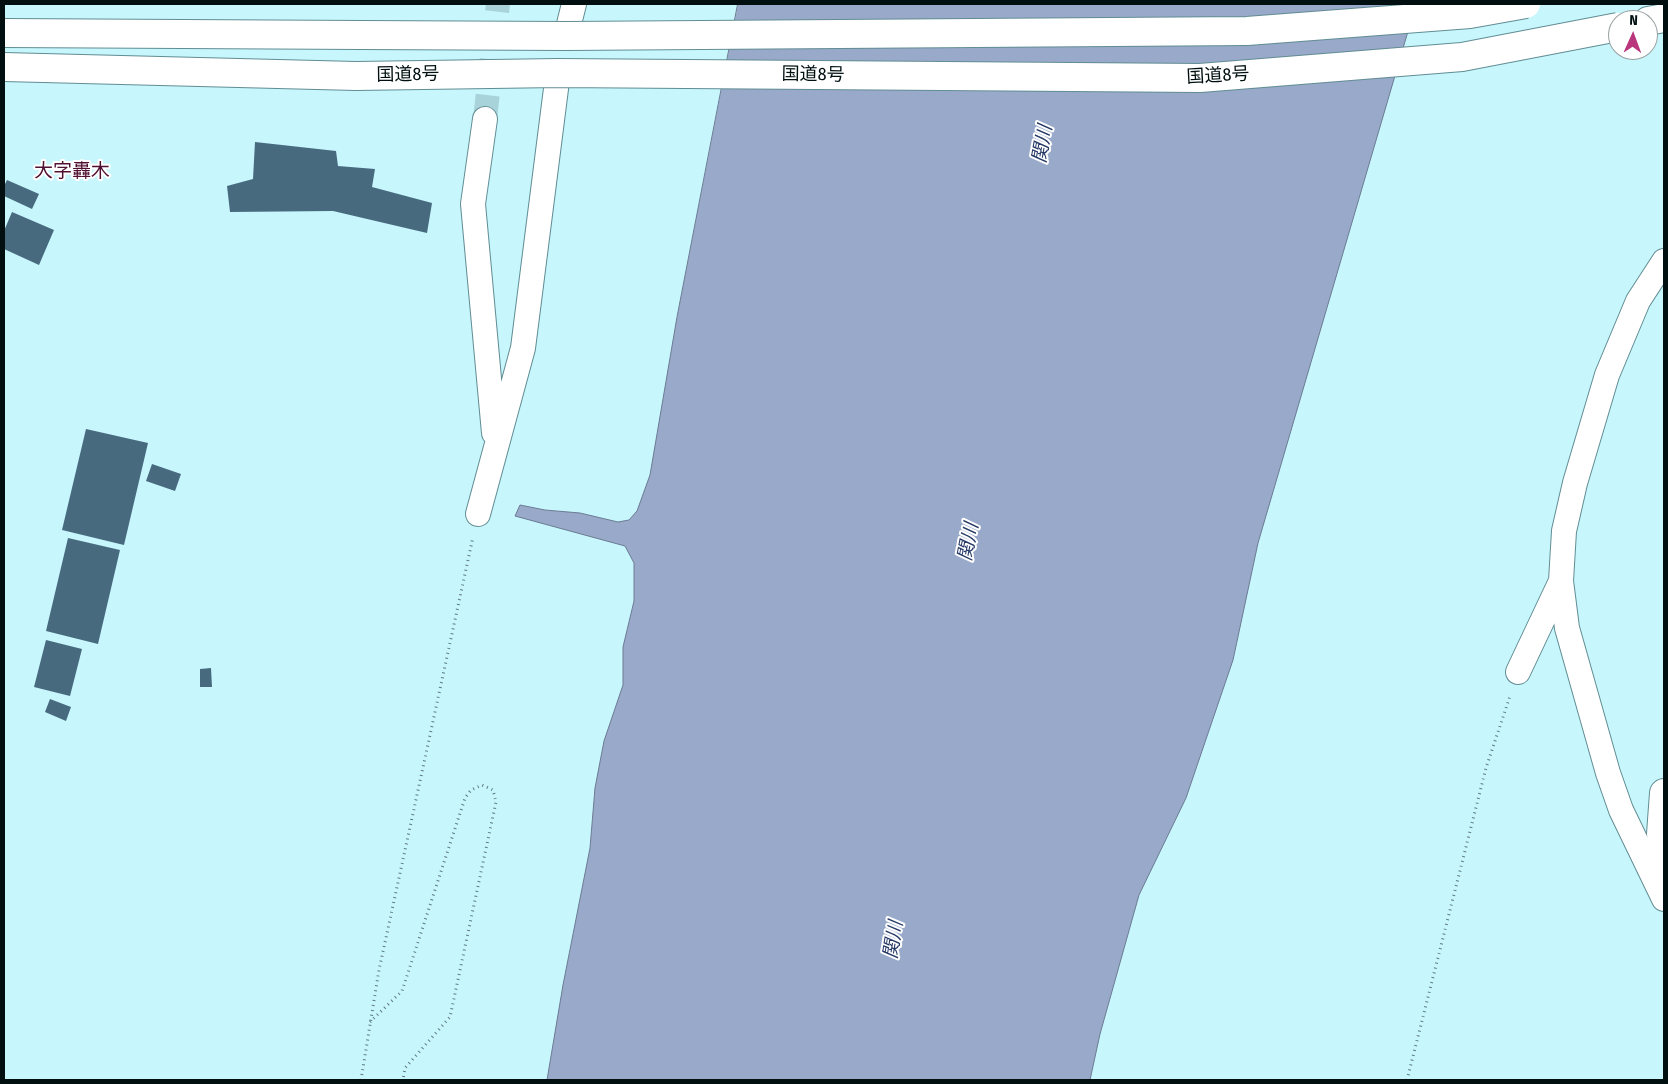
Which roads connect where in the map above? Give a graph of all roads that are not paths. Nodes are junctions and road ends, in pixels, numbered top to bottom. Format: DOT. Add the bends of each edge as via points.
graph roads {
  1 [pos="574,4"];
  2 [pos="1526,4"];
  3 [pos="1608,29"];
  4 [pos="4,33"];
  5 [pos="566,36"];
  6 [pos="4,67"];
  7 [pos="558,73"];
  8 [pos="485,119"];
  9 [pos="1664,262"];
  10 [pos="1561,581"];
  11 [pos="1518,672"];
  12 [pos="1664,793"];
  13 [pos="1664,860"];
  14 [pos="1664,900"];
  1 -- 5 [label="street"];
  2 -- 5 [label="main road, bridge" via="1470,14 1247,30"];
  3 -- 7 [label="main road, 国道8号, bridge" via="1462,56 1200,78"];
  4 -- 5 [label="main road, bridge"];
  6 -- 7 [label="main road, 国道8号, bridge" via="356,76"];
  7 -- 8 [label="street" via="523,348 478,514 494,433 473,204"];
  9 -- 10 [label="street" via="1638,301 1607,375 1564,531"];
  10 -- 11 [label="street"];
  10 -- 14 [label="street" via="1567,628 1608,774 1621,810"];
  12 -- 13 [label="main road" via="1661,834"];
}
